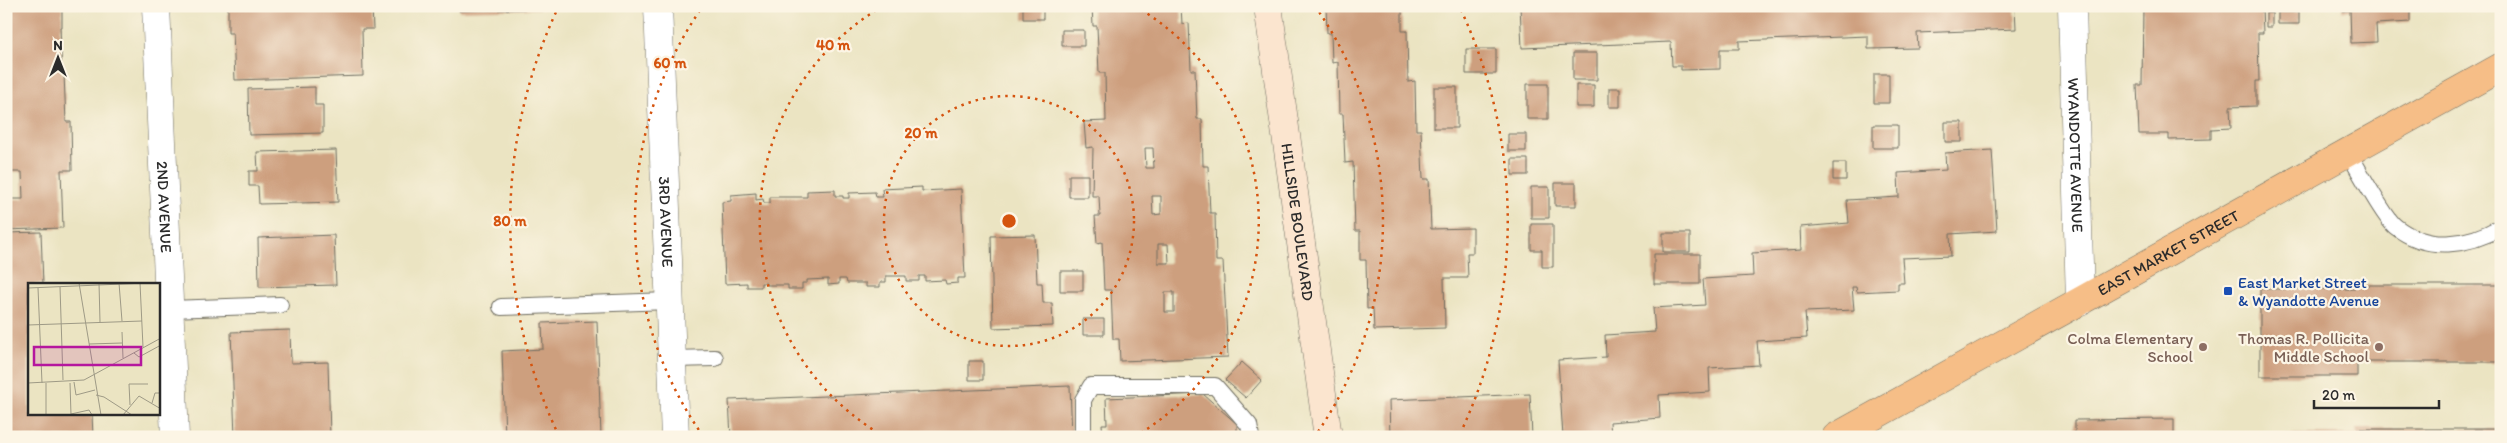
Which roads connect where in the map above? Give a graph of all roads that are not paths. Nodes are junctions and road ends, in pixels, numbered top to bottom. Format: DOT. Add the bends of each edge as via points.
graph roads {
  1 [pos="156,6"];
  2 [pos="658,6"];
  3 [pos="1268,6"];
  4 [pos="2072,6"];
  5 [pos="2501,67"];
  6 [pos="2348,152"];
  7 [pos="2501,227"];
  8 [pos="669,301"];
  9 [pos="2080,302"];
  10 [pos="280,305"];
  11 [pos="501,307"];
  12 [pos="170,309"];
  13 [pos="715,358"];
  14 [pos="672,359"];
  15 [pos="175,437"];
  16 [pos="675,437"];
  17 [pos="1083,437"];
  18 [pos="1251,437"];
  19 [pos="1328,437"];
  20 [pos="1836,437"];
  1 -- 12 [label="street, 2ND AVENUE"];
  2 -- 8 [label="street, 3RD AVENUE"];
  3 -- 19 [label="main road, HILLSIDE BOULEVARD"];
  4 -- 9 [label="street, WYANDOTTE AVENUE"];
  5 -- 6 [label="main road, EAST MARKET STREET"];
  6 -- 7 [label="lane" via="2394,226 2421,242 2456,244"];
  6 -- 9 [label="main road, EAST MARKET STREET"];
  8 -- 11 [label="lane"];
  8 -- 14 [label="street, 3RD AVENUE"];
  9 -- 20 [label="main road, EAST MARKET STREET"];
  10 -- 12 [label="lane"];
  12 -- 15 [label="street, 2ND AVENUE"];
  13 -- 14 [label="lane"];
  14 -- 16 [label="street, 3RD AVENUE"];
  17 -- 18 [label="lane" via="1083,400 1091,386 1215,386 1249,425"];
}
